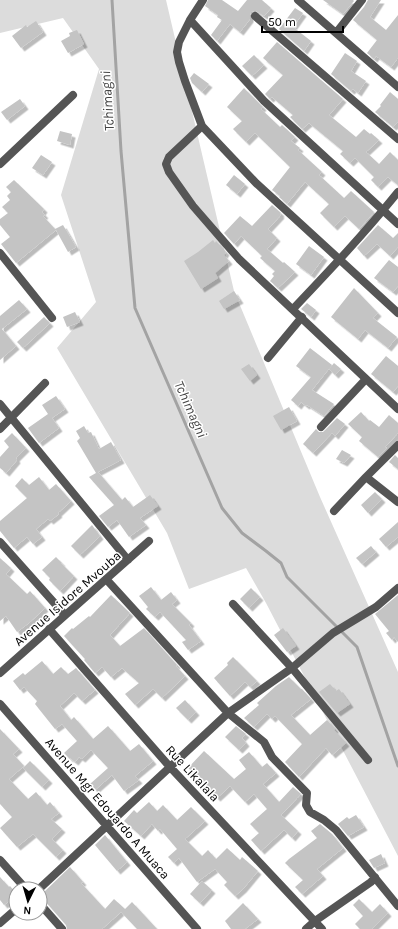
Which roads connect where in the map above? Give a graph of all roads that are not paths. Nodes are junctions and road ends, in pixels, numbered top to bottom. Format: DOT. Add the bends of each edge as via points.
graph roads {
  1 [pos="203,0"];
  2 [pos="298,0"];
  3 [pos="362,0"];
  4 [pos="255,16"];
  5 [pos="190,20"];
  6 [pos="336,33"];
  7 [pos="396,82"];
  8 [pos="73,95"];
  9 [pos="202,126"];
  10 [pos="398,139"];
  11 [pos="0,164"];
  12 [pos="398,192"];
  13 [pos="383,211"];
  14 [pos="398,224"];
  15 [pos="0,253"];
  16 [pos="340,259"];
  17 [pos="293,309"];
  18 [pos="398,313"];
  19 [pos="302,317"];
  20 [pos="52,318"];
  21 [pos="268,358"];
  22 [pos="366,379"];
  23 [pos="46,384"];
  24 [pos="0,404"];
  25 [pos="398,409"];
  26 [pos="11,418"];
  27 [pos="321,427"];
  28 [pos="0,429"];
  29 [pos="398,445"];
  30 [pos="366,477"];
  31 [pos="398,502"];
  32 [pos="334,511"];
  33 [pos="150,541"];
  34 [pos="0,542"];
  35 [pos="128,560"];
  36 [pos="106,579"];
  37 [pos="398,588"];
  38 [pos="233,604"];
  39 [pos="65,615"];
  40 [pos="49,629"];
  41 [pos="292,668"];
  42 [pos="0,673"];
  43 [pos="0,704"];
  44 [pos="228,713"];
  45 [pos="368,760"];
  46 [pos="170,767"];
  47 [pos="107,826"];
  48 [pos="0,860"];
  49 [pos="375,878"];
  50 [pos="19,881"];
  51 [pos="48,881"];
  52 [pos="398,906"];
  53 [pos="48,913"];
  54 [pos="8,916"];
  55 [pos="315,921"];
  56 [pos="0,923"];
  57 [pos="62,929"];
  58 [pos="197,929"];
  59 [pos="306,929"];
  60 [pos="322,929"];
  1 -- 5 [label="street"];
  2 -- 6 [label="street"];
  3 -- 6 [label="street"];
  4 -- 10 [label="street"];
  5 -- 9 [label="street" via="177,52"];
  5 -- 13 [label="street" via="264,101"];
  6 -- 7 [label="street"];
  8 -- 11 [label="street"];
  9 -- 16 [label="street" via="256,183"];
  9 -- 17 [label="street" via="169,156 166,164 169,172 193,206 239,259"];
  12 -- 13 [label="street"];
  13 -- 14 [label="street"];
  13 -- 16 [label="street"];
  15 -- 20 [label="street"];
  16 -- 17 [label="street"];
  16 -- 18 [label="street"];
  17 -- 19 [label="street"];
  19 -- 21 [label="street"];
  19 -- 22 [label="street"];
  22 -- 25 [label="street"];
  22 -- 27 [label="street"];
  23 -- 26 [label="street"];
  24 -- 26 [label="street"];
  26 -- 28 [label="street"];
  26 -- 35 [label="street"];
  29 -- 30 [label="street"];
  30 -- 31 [label="street"];
  30 -- 32 [label="street"];
  33 -- 35 [label="street, Avenue Isidore Mvouba"];
  34 -- 39 [label="street"];
  35 -- 36 [label="street, Avenue Isidore Mvouba"];
  36 -- 39 [label="street, Avenue Isidore Mvouba"];
  36 -- 44 [label="street"];
  37 -- 41 [label="street" via="376,607 333,633"];
  38 -- 41 [label="street"];
  39 -- 40 [label="street, Avenue Isidore Mvouba"];
  40 -- 42 [label="street, Avenue Isidore Mvouba"];
  40 -- 46 [label="street, Rue Likalala"];
  41 -- 44 [label="street"];
  41 -- 45 [label="street"];
  43 -- 47 [label="street, Avenue Mgr Edouardo A Muaca"];
  44 -- 46 [label="street"];
  44 -- 49 [label="street" via="264,742 272,757 307,793 306,805 310,812 336,830"];
  46 -- 47 [label="street"];
  46 -- 55 [label="street, Rue Likalala"];
  47 -- 51 [label="street"];
  47 -- 58 [label="street, Avenue Mgr Edouardo A Muaca"];
  48 -- 50 [label="street"];
  49 -- 52 [label="street"];
  49 -- 55 [label="street"];
  53 -- 57 [label="street"];
  54 -- 56 [label="street"];
  55 -- 59 [label="street"];
  55 -- 60 [label="street, Rue Likalala"];
}
